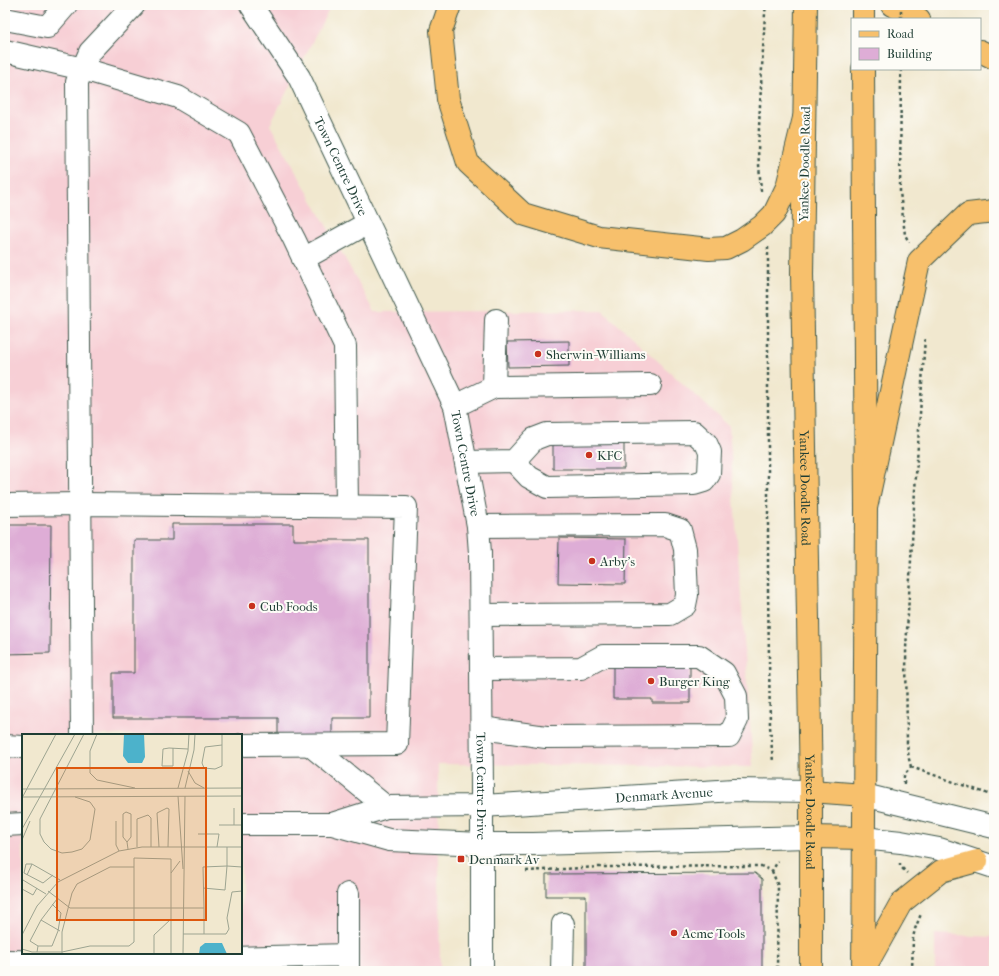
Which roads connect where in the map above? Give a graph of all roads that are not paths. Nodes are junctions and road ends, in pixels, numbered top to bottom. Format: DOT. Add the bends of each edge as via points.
graph roads {
  1 [pos="66,5"];
  2 [pos="134,5"];
  3 [pos="450,5"];
  4 [pos="863,5"];
  5 [pos="892,5"];
  6 [pos="261,10"];
  7 [pos="806,10"];
  8 [pos="863,18"];
  9 [pos="917,18"];
  10 [pos="5,19"];
  11 [pos="5,51"];
  12 [pos="981,52"];
  13 [pos="994,58"];
  14 [pos="83,69"];
  15 [pos="863,70"];
  16 [pos="804,118"];
  17 [pos="994,211"];
  18 [pos="368,224"];
  19 [pos="303,259"];
  20 [pos="496,320"];
  21 [pos="650,385"];
  22 [pos="494,387"];
  23 [pos="455,406"];
  24 [pos="514,461"];
  25 [pos="466,462"];
  26 [pos="80,504"];
  27 [pos="5,505"];
  28 [pos="347,506"];
  29 [pos="866,508"];
  30 [pos="478,526"];
  31 [pos="481,615"];
  32 [pos="482,669"];
  33 [pos="482,728"];
  34 [pos="82,734"];
  35 [pos="242,745"];
  36 [pos="310,745"];
  37 [pos="5,746"];
  38 [pos="22,747"];
  39 [pos="811,791"];
  40 [pos="864,796"];
  41 [pos="482,806"];
  42 [pos="386,807"];
  43 [pos="22,824"];
  44 [pos="242,824"];
  45 [pos="332,824"];
  46 [pos="5,825"];
  47 [pos="994,828"];
  48 [pos="811,837"];
  49 [pos="864,838"];
  50 [pos="482,844"];
  51 [pos="985,864"];
  52 [pos="348,894"];
  53 [pos="563,924"];
  54 [pos="81,957"];
  55 [pos="5,961"];
  56 [pos="348,963"];
  57 [pos="208,965"];
  58 [pos="864,970"];
  59 [pos="482,971"];
  60 [pos="562,971"];
  61 [pos="811,971"];
  1 -- 10 [label="street" via="47,27"];
  2 -- 14 [label="street" via="90,52"];
  3 -- 16 [label="main road" via="441,31 448,99 468,163 523,214 599,237 709,249 726,248 762,226 774,214 787,187"];
  4 -- 8 [label="main road"];
  5 -- 9 [label="main road"];
  6 -- 18 [label="street, Town Centre Drive" via="300,77"];
  7 -- 16 [label="main road, Yankee Doodle Road"];
  11 -- 14 [label="street"];
  12 -- 13 [label="main road"];
  14 -- 19 [label="street" via="178,97 238,133"];
  14 -- 26 [label="street" via="77,82"];
  15 -- 29 [label="main road"];
  16 -- 39 [label="main road, Yankee Doodle Road" via="802,274"];
  17 -- 29 [label="main road" via="968,214 919,261"];
  18 -- 19 [label="street"];
  18 -- 23 [label="street, Town Centre Drive"];
  19 -- 28 [label="street" via="345,346"];
  20 -- 22 [label="street"];
  21 -- 22 [label="street"];
  22 -- 23 [label="street"];
  23 -- 25 [label="street, Town Centre Drive"];
  24 -- 24 [label="street" via="529,477 547,488 694,484 704,481 709,474 710,452 706,443 694,432 547,434 534,439"];
  24 -- 25 [label="street"];
  25 -- 30 [label="street, Town Centre Drive"];
  26 -- 27 [label="street"];
  26 -- 28 [label="street"];
  26 -- 34 [label="street"];
  28 -- 36 [label="street" via="406,507 397,744"];
  29 -- 40 [label="main road"];
  30 -- 31 [label="street, Town Centre Drive"];
  30 -- 31 [label="street" via="665,525 680,530 685,549 687,595 685,605 670,614"];
  31 -- 32 [label="street, Town Centre Drive"];
  32 -- 33 [label="street, Town Centre Drive"];
  32 -- 33 [label="street" via="581,668 603,656 699,656 724,673 736,696 738,720 729,736 546,737"];
  33 -- 41 [label="street, Town Centre Drive"];
  35 -- 36 [label="street"];
  36 -- 42 [label="street"];
  37 -- 38 [label="street"];
  39 -- 40 [label="main road, Denmark Avenue"];
  39 -- 41 [label="street, Denmark Avenue" via="734,790"];
  39 -- 48 [label="main road, Yankee Doodle Road"];
  40 -- 47 [label="street, Denmark Avenue"];
  40 -- 49 [label="main road"];
  41 -- 42 [label="street, Denmark Avenue"];
  41 -- 50 [label="street, Town Centre Drive"];
  42 -- 45 [label="street, Denmark Avenue"];
  43 -- 46 [label="street"];
  44 -- 45 [label="street, Denmark Avenue"];
  45 -- 50 [label="street, Denmark Avenue" via="389,840"];
  48 -- 49 [label="main road, Denmark Avenue"];
  48 -- 50 [label="street, Denmark Avenue"];
  48 -- 61 [label="main road, Yankee Doodle Road"];
  49 -- 51 [label="street, Denmark Avenue" via="940,849"];
  49 -- 58 [label="main road"];
  50 -- 59 [label="street, Town Centre Drive"];
  51 -- 58 [label="main road" via="941,871 901,903"];
  52 -- 56 [label="street"];
  53 -- 60 [label="street"];
  54 -- 55 [label="street"];
  54 -- 57 [label="street"];
  56 -- 57 [label="street"];
}
